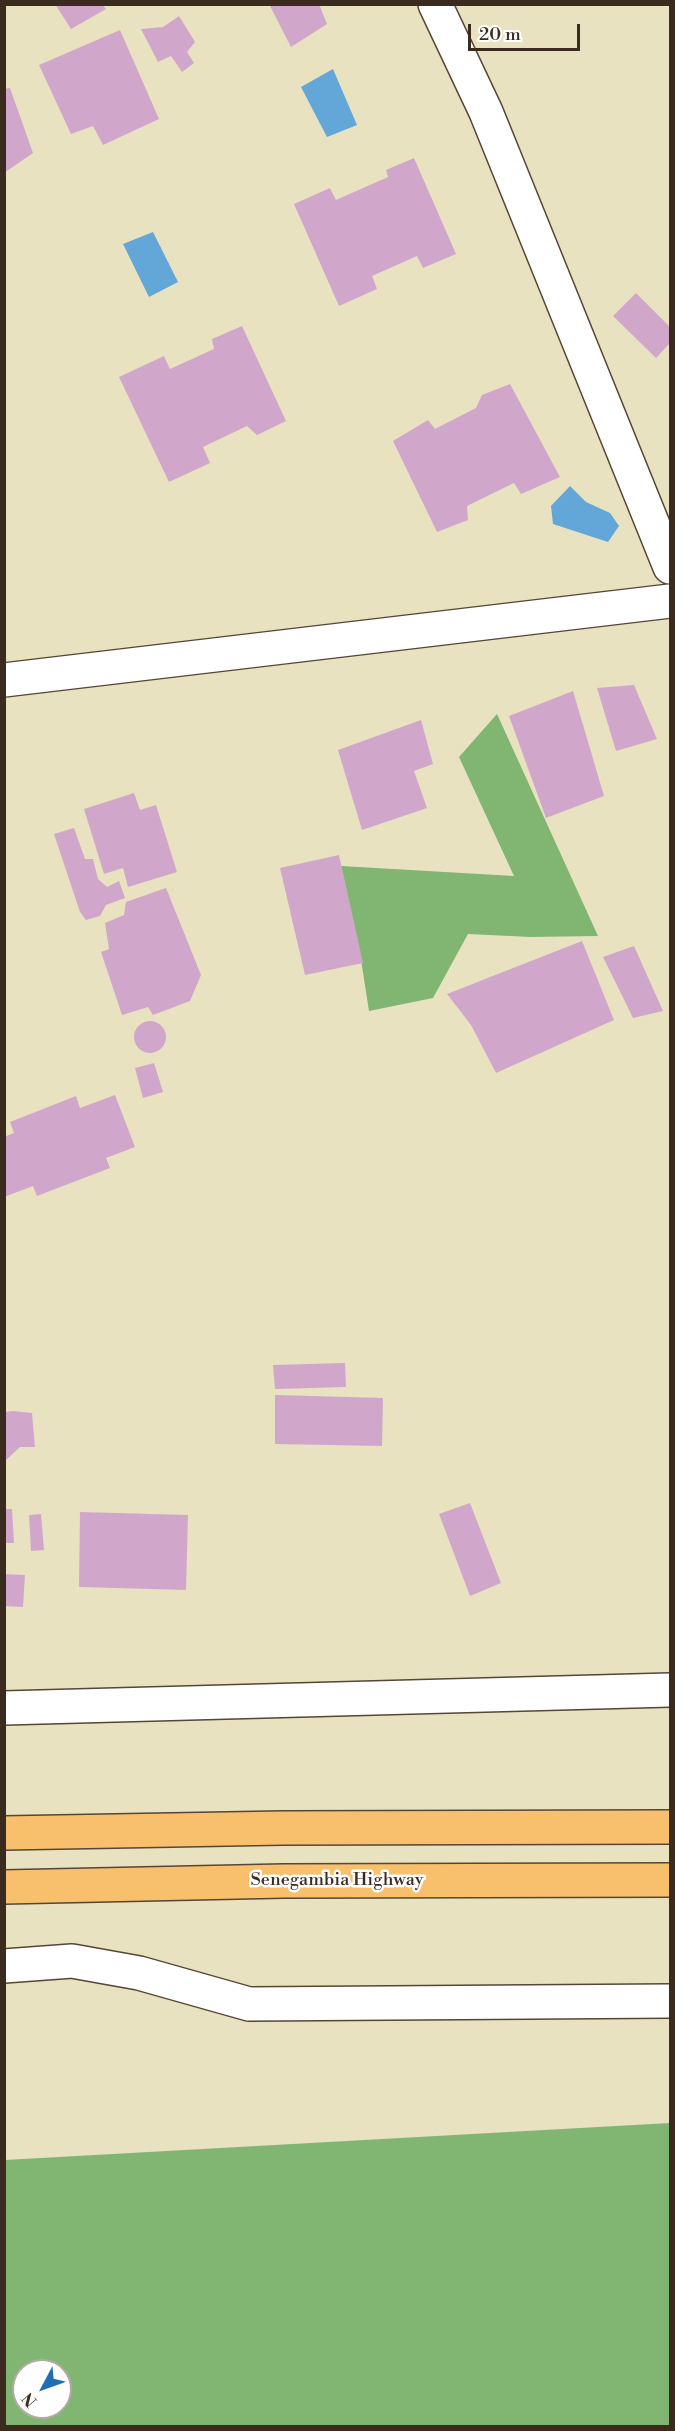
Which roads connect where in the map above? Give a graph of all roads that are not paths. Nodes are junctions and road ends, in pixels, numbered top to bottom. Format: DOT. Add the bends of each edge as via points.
graph roads {
  1 [pos="435,4"];
  2 [pos="670,567"];
  3 [pos="670,601"];
  4 [pos="4,680"];
  5 [pos="670,1690"];
  6 [pos="4,1708"];
  7 [pos="670,1827"];
  8 [pos="4,1833"];
  9 [pos="670,1880"];
  10 [pos="4,1887"];
  11 [pos="4,1966"];
  12 [pos="670,2001"];
  1 -- 2 [label="street" via="486,112"];
  3 -- 4 [label="street"];
  5 -- 6 [label="street"];
  7 -- 8 [label="main road"];
  9 -- 10 [label="main road, Senegambia Highway" via="284,1881"];
  11 -- 12 [label="street" via="72,1961 140,1973 249,2004"];
}
